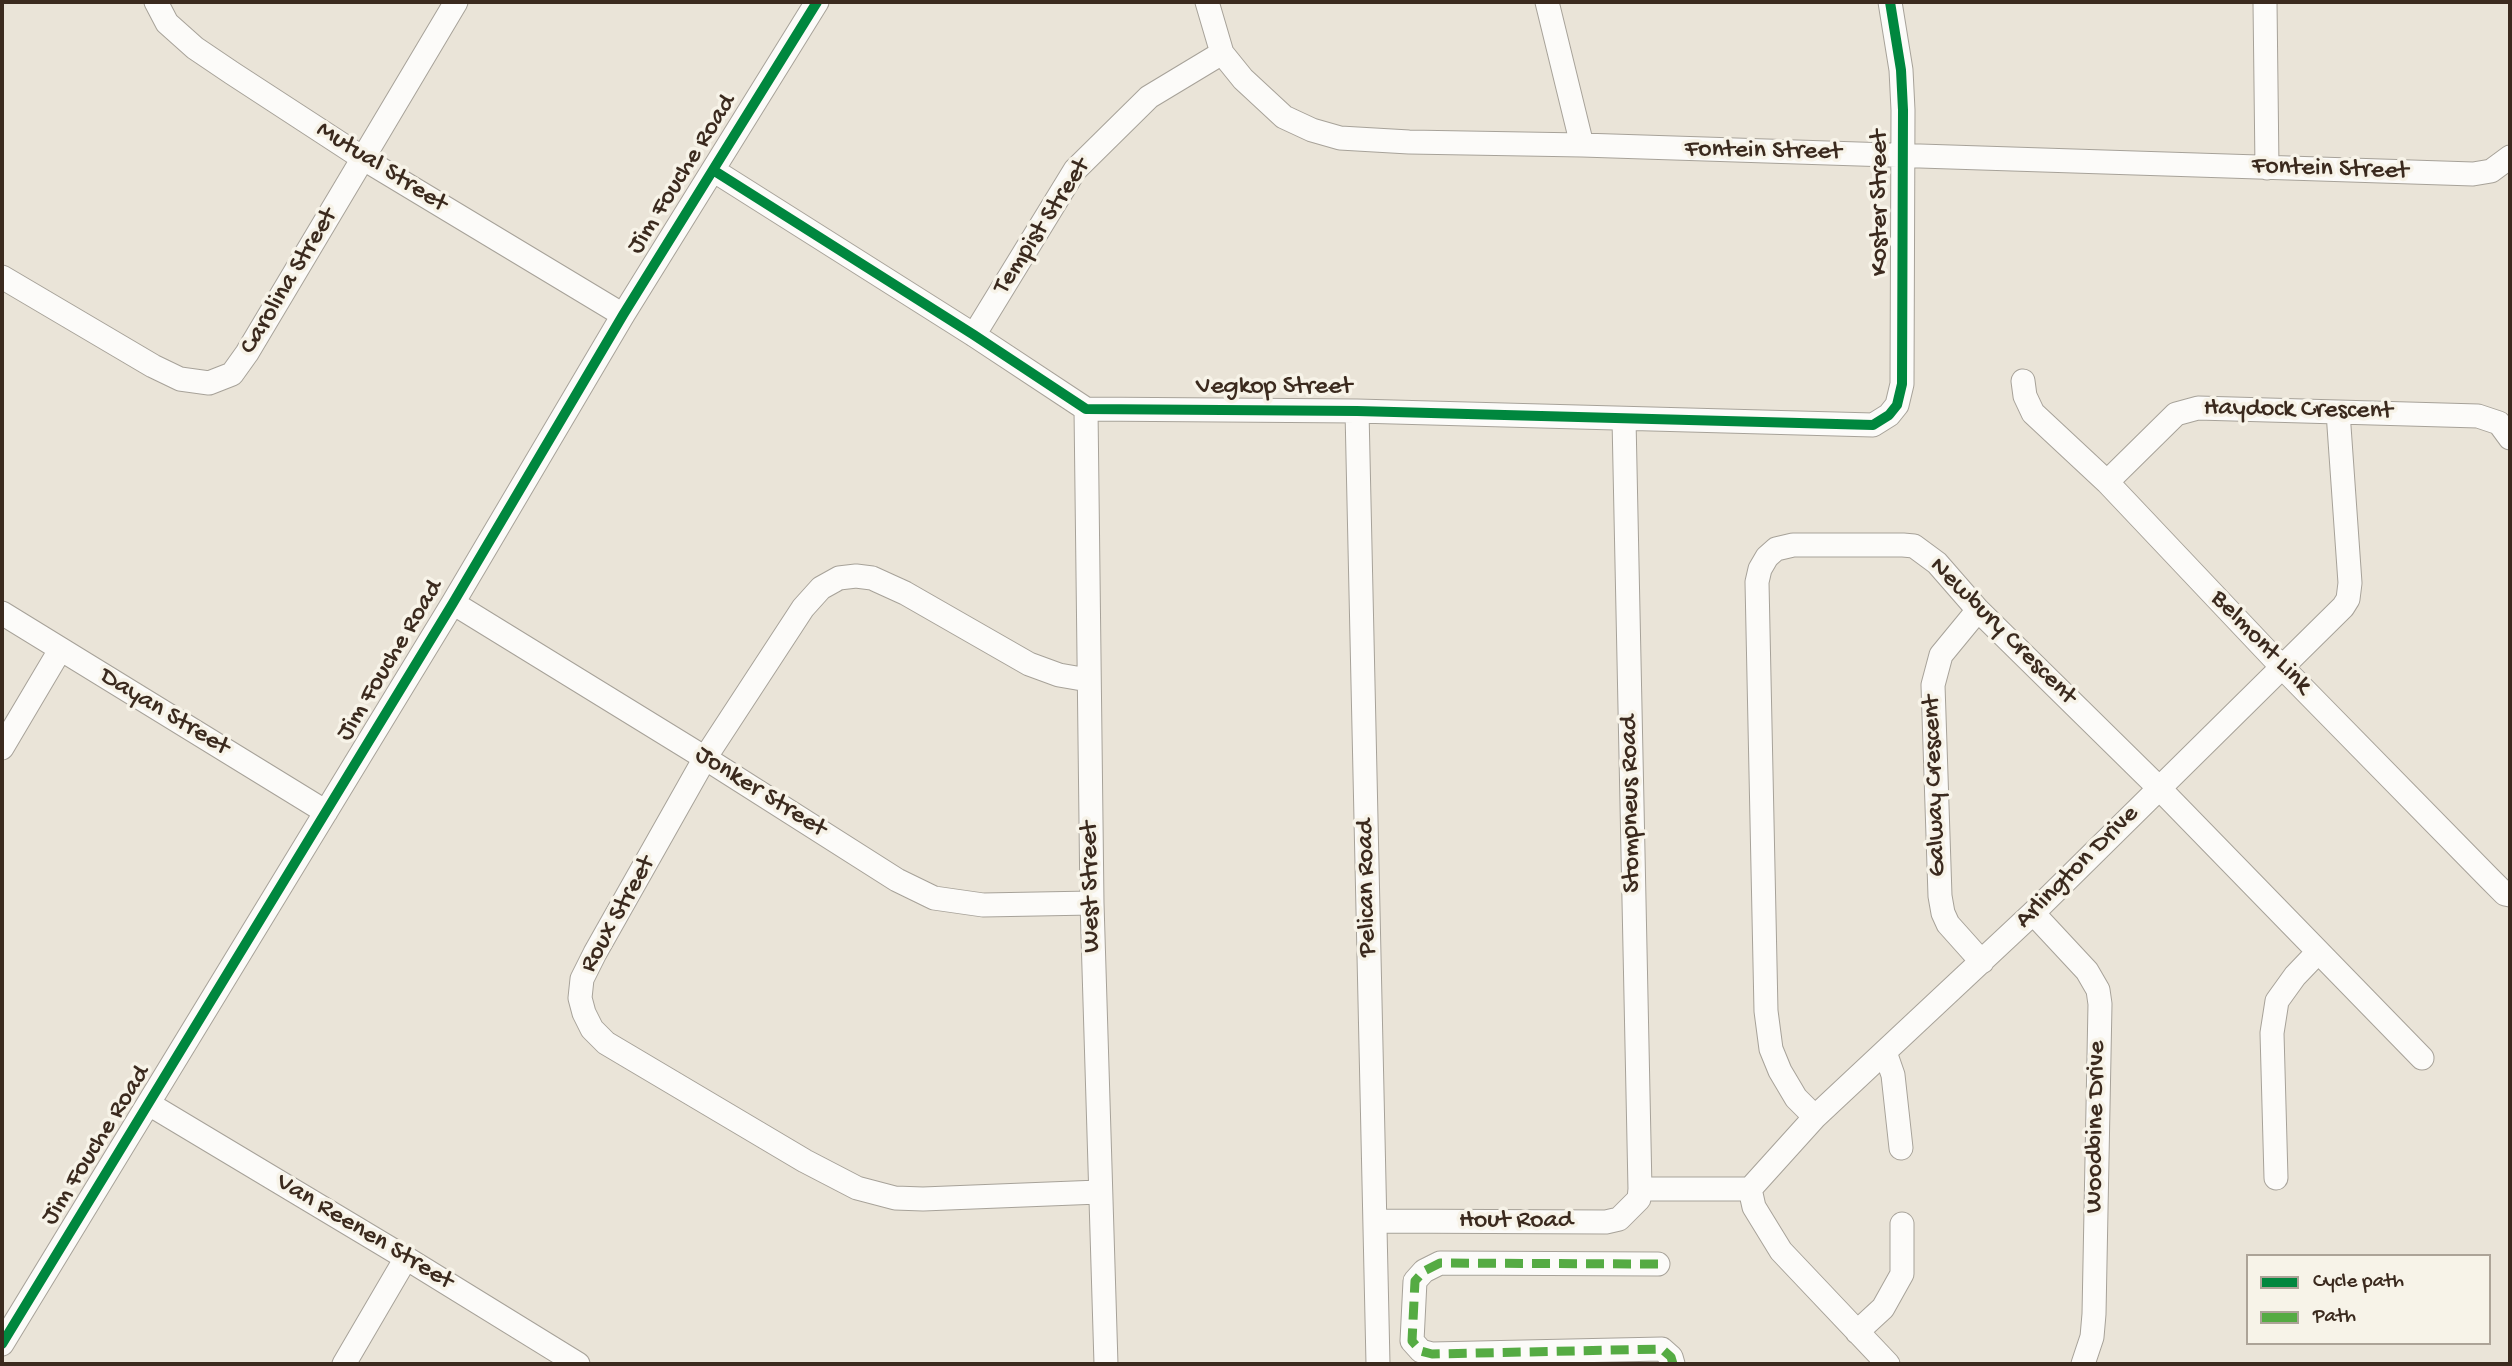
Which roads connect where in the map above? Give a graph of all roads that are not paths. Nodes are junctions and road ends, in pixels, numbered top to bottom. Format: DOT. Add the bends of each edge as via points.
graph roads {
  1 [pos="156,2"];
  2 [pos="456,2"];
  3 [pos="817,2"];
  4 [pos="1207,2"];
  5 [pos="1547,2"];
  6 [pos="1890,2"];
  7 [pos="2265,2"];
  8 [pos="1222,52"];
  9 [pos="1582,145"];
  10 [pos="1905,155"];
  11 [pos="2510,157"];
  12 [pos="364,159"];
  13 [pos="2267,168"];
  14 [pos="713,170"];
  15 [pos="2,277"];
  16 [pos="623,315"];
  17 [pos="974,334"];
  18 [pos="2023,382"];
  19 [pos="1897,405"];
  20 [pos="1086,409"];
  21 [pos="1357,411"];
  22 [pos="2338,412"];
  23 [pos="1624,419"];
  24 [pos="2510,438"];
  25 [pos="2107,482"];
  26 [pos="453,603"];
  27 [pos="1978,611"];
  28 [pos="2,613"];
  29 [pos="60,650"];
  30 [pos="2282,667"];
  31 [pos="1088,680"];
  32 [pos="2,747"];
  33 [pos="705,758"];
  34 [pos="2159,788"];
  35 [pos="326,812"];
  36 [pos="2510,895"];
  37 [pos="1092,903"];
  38 [pos="2033,913"];
  39 [pos="2317,953"];
  40 [pos="1982,962"];
  41 [pos="1885,1052"];
  42 [pos="2422,1058"];
  43 [pos="149,1104"];
  44 [pos="1815,1117"];
  45 [pos="1901,1148"];
  46 [pos="2276,1178"];
  47 [pos="1640,1189"];
  48 [pos="1751,1189"];
  49 [pos="1099,1192"];
  50 [pos="1375,1222"];
  51 [pos="1902,1224"];
  52 [pos="406,1258"];
  53 [pos="1658,1264"];
  54 [pos="1857,1332"];
  55 [pos="2,1344"];
  56 [pos="344,1364"];
  57 [pos="578,1364"];
  58 [pos="1106,1364"];
  59 [pos="1378,1364"];
  60 [pos="1673,1364"];
  61 [pos="1888,1364"];
  62 [pos="2083,1364"];
  1 -- 12 [label="street, Mutual Street" via="167,23 195,48"];
  2 -- 12 [label="street, Carolina Street"];
  3 -- 14 [label="street, Jim Fouche Road"];
  4 -- 8 [label="street, Fontein Street"];
  5 -- 9 [label="street"];
  6 -- 10 [label="street, Koster Street" via="1901,70"];
  7 -- 13 [label="street"];
  8 -- 9 [label="street, Fontein Street" via="1265,102 1311,131 1340,138 1409,142"];
  8 -- 17 [label="street, Tempist Street" via="1149,97 1075,170"];
  9 -- 10 [label="street, Fontein Street"];
  10 -- 13 [label="street, Fontein Street"];
  10 -- 19 [label="street, Koster Street" via="1902,384"];
  11 -- 13 [label="street, Fontein Street" via="2491,171 2473,174"];
  12 -- 15 [label="street, Carolina Street" via="247,353 232,374 209,383 180,379 153,366"];
  12 -- 16 [label="street, Mutual Street"];
  14 -- 16 [label="street, Jim Fouche Road"];
  14 -- 17 [label="street"];
  16 -- 26 [label="street, Jim Fouche Road"];
  17 -- 20 [label="street"];
  18 -- 25 [label="street, Belmont Link" via="2032,412"];
  19 -- 23 [label="street, Vegkop Street" via="1873,425"];
  20 -- 21 [label="street, Vegkop Street"];
  20 -- 31 [label="street, West Street"];
  21 -- 23 [label="street, Vegkop Street"];
  21 -- 50 [label="street, Pelican Road"];
  22 -- 24 [label="street, Haydock Crescent" via="2478,416 2499,423"];
  22 -- 25 [label="street, Haydock Crescent" via="2187,409 2176,414"];
  22 -- 30 [label="street, Arlington Drive" via="2350,591 2343,607"];
  23 -- 47 [label="street, Stompneus Road"];
  25 -- 30 [label="street, Belmont Link"];
  26 -- 33 [label="street, Jonker Street"];
  26 -- 35 [label="street, Jim Fouche Road"];
  27 -- 34 [label="street, Newbury Crescent"];
  27 -- 40 [label="street, Galway Crescent" via="1941,655 1933,685 1940,897 1948,925"];
  27 -- 44 [label="street, Newbury Crescent" via="1937,563 1914,546 1793,545 1776,549 1760,569 1766,1011 1771,1049 1780,1071 1796,1098"];
  28 -- 29 [label="street, Dayan Street"];
  29 -- 32 [label="street"];
  29 -- 35 [label="street, Dayan Street"];
  30 -- 34 [label="street, Arlington Drive"];
  30 -- 36 [label="street, Belmont Link"];
  31 -- 33 [label="street, Roux Street" via="1030,664 873,578 839,578 821,588 803,608"];
  31 -- 37 [label="street, West Street"];
  33 -- 37 [label="street, Jonker Street" via="897,880 934,898 983,905"];
  33 -- 49 [label="street, Roux Street" via="582,979 580,998 592,1029 625,1055 805,1161 872,1193 923,1199"];
  34 -- 38 [label="street, Arlington Drive"];
  34 -- 39 [label="street, Newbury Crescent"];
  35 -- 43 [label="street, Jim Fouche Road"];
  37 -- 49 [label="street, West Street"];
  38 -- 40 [label="street, Arlington Drive"];
  38 -- 62 [label="street, Woodbine Drive" via="2087,971 2100,1004 2094,1314"];
  39 -- 42 [label="street, Newbury Crescent"];
  39 -- 46 [label="street" via="2283,990 2274,1016"];
  40 -- 41 [label="street, Arlington Drive"];
  41 -- 44 [label="street, Arlington Drive"];
  41 -- 45 [label="street" via="1893,1075"];
  43 -- 52 [label="street, Van Reenen Street"];
  43 -- 55 [label="street, Jim Fouche Road"];
  44 -- 48 [label="street, Arlington Drive"];
  47 -- 48 [label="street"];
  47 -- 50 [label="street, Hout Road" via="1639,1199 1628,1212 1606,1222"];
  48 -- 54 [label="street" via="1754,1207 1781,1251"];
  49 -- 58 [label="street, West Street"];
  50 -- 59 [label="street, Pelican Road"];
  51 -- 54 [label="street" via="1902,1274 1882,1308"];
  52 -- 56 [label="street"];
  52 -- 57 [label="street, Van Reenen Street"];
  53 -- 60 [label="street" via="1440,1263 1415,1281 1412,1341 1432,1354 1662,1349"];
  54 -- 61 [label="street"];
}
